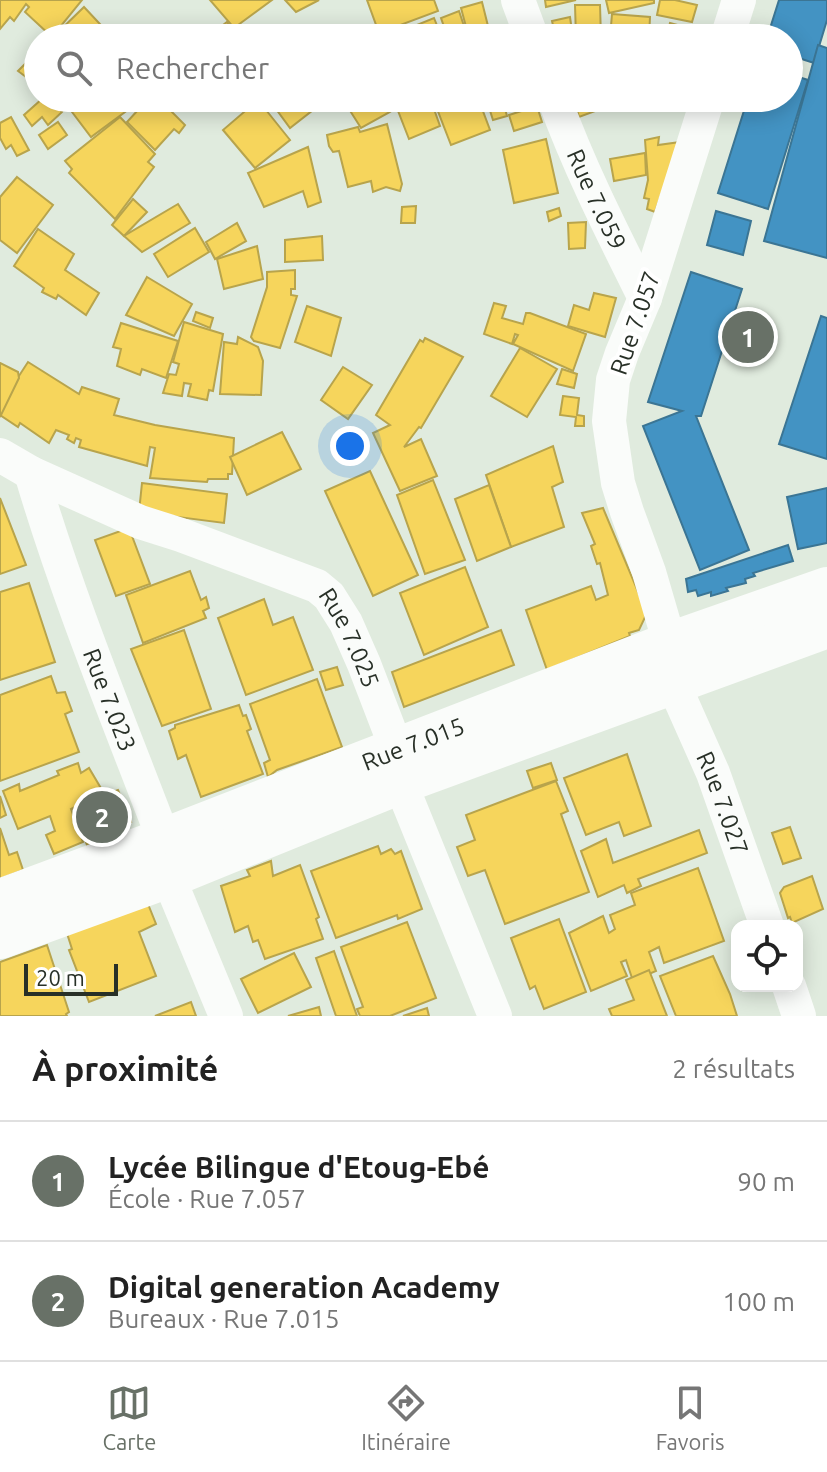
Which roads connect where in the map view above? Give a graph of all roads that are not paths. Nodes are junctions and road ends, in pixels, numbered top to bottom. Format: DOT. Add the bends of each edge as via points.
graph roads {
  1 [pos="518,0"];
  2 [pos="739,0"];
  3 [pos="527,24"];
  4 [pos="731,24"];
  5 [pos="559,112"];
  6 [pos="704,112"];
  7 [pos="645,298"];
  8 [pos="0,455"];
  9 [pos="31,473"];
  10 [pos="827,589"];
  11 [pos="827,626"];
  12 [pos="671,663"];
  13 [pos="399,766"];
  14 [pos="166,858"];
  15 [pos="0,901"];
  16 [pos="765,920"];
  17 [pos="0,937"];
  18 [pos="791,992"];
  19 [pos="226,1016"];
  20 [pos="495,1016"];
  21 [pos="799,1016"];
  1 -- 3 [label="street"];
  2 -- 4 [label="street"];
  5 -- 7 [label="street, Rue 7.059"];
  6 -- 7 [label="street, Rue 7.057"];
  7 -- 12 [label="street, Rue 7.057" via="613,380 609,421 618,483 649,572"];
  8 -- 9 [label="street, Rue 7.025"];
  9 -- 13 [label="street, Rue 7.025" via="140,522 317,586 346,623"];
  9 -- 14 [label="street, Rue 7.023"];
  10 -- 12 [label="main road, Rue 7.015"];
  11 -- 12 [label="main road, Rue 7.015"];
  12 -- 13 [label="main road, Rue 7.015"];
  12 -- 16 [label="street, Rue 7.027"];
  13 -- 14 [label="main road, Rue 7.015"];
  13 -- 20 [label="street, Rue 7.025"];
  14 -- 15 [label="main road, Rue 7.015"];
  14 -- 17 [label="main road, Rue 7.015"];
  14 -- 19 [label="street, Rue 7.023"];
  18 -- 21 [label="street"];
}
